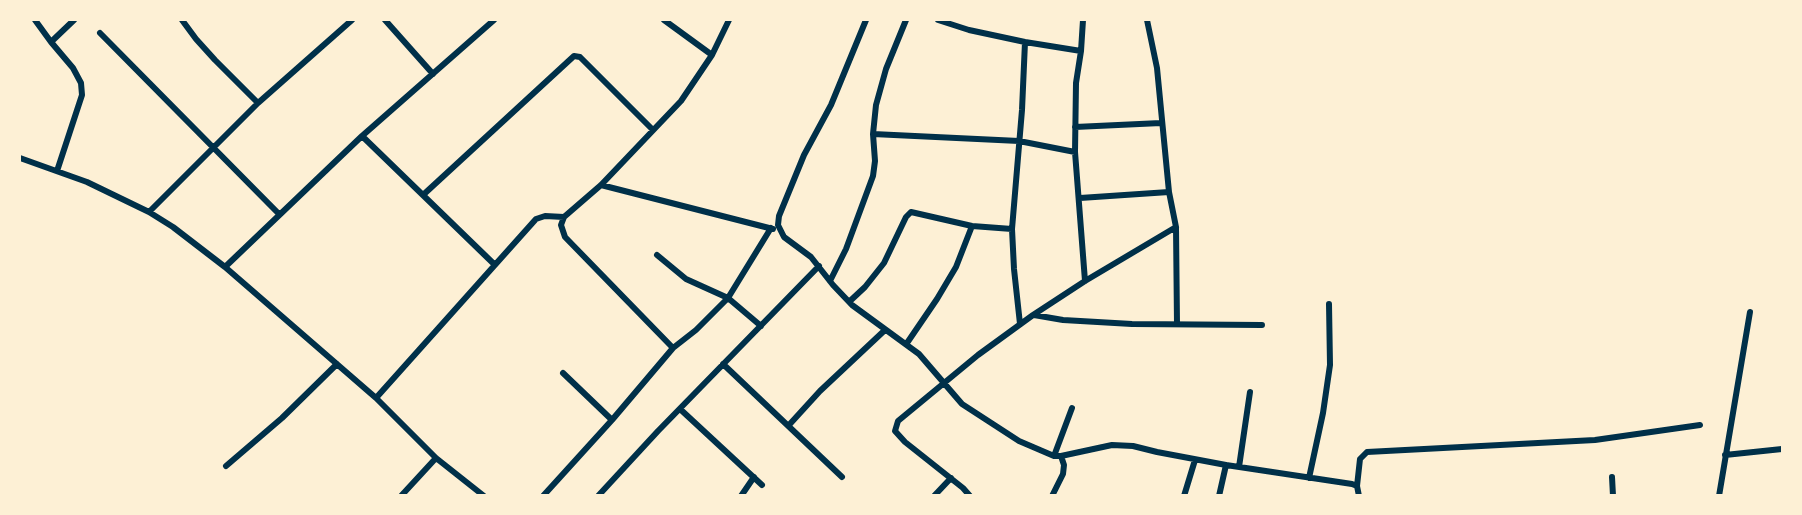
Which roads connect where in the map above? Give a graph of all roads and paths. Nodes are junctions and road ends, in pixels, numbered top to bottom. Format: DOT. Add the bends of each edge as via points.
graph roads {
  1 [pos="35,20"];
  2 [pos="74,20"];
  3 [pos="182,20"];
  4 [pos="352,20"];
  5 [pos="385,20"];
  6 [pos="494,20"];
  7 [pos="664,20"];
  8 [pos="729,20"];
  9 [pos="866,20"];
  10 [pos="906,20"];
  11 [pos="938,20"];
  12 [pos="1083,20"];
  13 [pos="1147,20"];
  14 [pos="100,33"];
  15 [pos="51,42"];
  16 [pos="1025,42"];
  17 [pos="1081,51"];
  18 [pos="712,55"];
  19 [pos="433,74"];
  20 [pos="258,103"];
  21 [pos="1161,123"];
  22 [pos="1076,126"];
  23 [pos="652,130"];
  24 [pos="873,134"];
  25 [pos="362,136"];
  26 [pos="1019,141"];
  27 [pos="214,147"];
  28 [pos="1075,152"];
  29 [pos="20,158"];
  30 [pos="57,171"];
  31 [pos="601,184"];
  32 [pos="1169,192"];
  33 [pos="423,195"];
  34 [pos="1080,198"];
  35 [pos="148,212"];
  36 [pos="279,214"];
  37 [pos="564,217"];
  38 [pos="972,226"];
  39 [pos="1176,227"];
  40 [pos="771,228"];
  41 [pos="1012,229"];
  42 [pos="779,231"];
  43 [pos="657,255"];
  44 [pos="495,265"];
  45 [pos="819,266"];
  46 [pos="225,267"];
  47 [pos="830,281"];
  48 [pos="1085,281"];
  49 [pos="728,298"];
  50 [pos="850,301"];
  51 [pos="1329,304"];
  52 [pos="1750,312"];
  53 [pos="1034,315"];
  54 [pos="1020,324"];
  55 [pos="1177,324"];
  56 [pos="1262,325"];
  57 [pos="761,326"];
  58 [pos="885,330"];
  59 [pos="907,344"];
  60 [pos="673,348"];
  61 [pos="337,364"];
  62 [pos="723,364"];
  63 [pos="563,373"];
  64 [pos="944,383"];
  65 [pos="1250,392"];
  66 [pos="376,398"];
  67 [pos="1072,408"];
  68 [pos="680,409"];
  69 [pos="612,420"];
  70 [pos="789,425"];
  71 [pos="1700,425"];
  72 [pos="1782,449"];
  73 [pos="1725,455"];
  74 [pos="1057,456"];
  75 [pos="436,458"];
  76 [pos="1195,460"];
  77 [pos="1226,465"];
  78 [pos="226,466"];
  79 [pos="1239,467"];
  80 [pos="754,477"];
  81 [pos="842,477"];
  82 [pos="1612,477"];
  83 [pos="951,478"];
  84 [pos="1309,478"];
  85 [pos="762,485"];
  86 [pos="1357,486"];
  87 [pos="401,495"];
  88 [pos="484,495"];
  89 [pos="543,495"];
  90 [pos="598,495"];
  91 [pos="741,495"];
  92 [pos="934,495"];
  93 [pos="970,495"];
  94 [pos="1052,495"];
  95 [pos="1184,495"];
  96 [pos="1219,495"];
  97 [pos="1359,495"];
  98 [pos="1613,495"];
  99 [pos="1719,495"];
  1 -- 15 [label="street"];
  2 -- 15 [label="street"];
  3 -- 20 [label="street"];
  4 -- 20 [label="street"];
  5 -- 19 [label="street"];
  6 -- 19 [label="street"];
  7 -- 18 [label="street"];
  8 -- 18 [label="street"];
  9 -- 42 [label="street" via="831,105 804,155 779,216"];
  10 -- 24 [label="street" via="878,96"];
  11 -- 16 [label="street"];
  12 -- 17 [label="street"];
  13 -- 21 [label="street" via="1157,68"];
  14 -- 27 [label="street"];
  15 -- 30 [label="street" via="78,76 82,95"];
  16 -- 17 [label="street"];
  16 -- 26 [label="street"];
  17 -- 22 [label="street"];
  18 -- 23 [label="street" via="681,101"];
  19 -- 25 [label="street"];
  20 -- 27 [label="street"];
  21 -- 22 [label="street"];
  21 -- 32 [label="street"];
  22 -- 28 [label="street"];
  23 -- 31 [label="street"];
  23 -- 33 [label="street" via="580,57 574,56"];
  24 -- 26 [label="street"];
  24 -- 47 [label="street" via="873,176"];
  25 -- 33 [label="street"];
  25 -- 36 [label="street"];
  26 -- 28 [label="street"];
  26 -- 41 [label="street"];
  27 -- 35 [label="street"];
  27 -- 36 [label="street"];
  28 -- 34 [label="street"];
  29 -- 30 [label="street"];
  30 -- 35 [label="street"];
  31 -- 37 [label="street"];
  31 -- 40 [label="street"];
  32 -- 34 [label="street"];
  32 -- 39 [label="street"];
  33 -- 44 [label="street"];
  34 -- 48 [label="street"];
  35 -- 46 [label="street"];
  36 -- 46 [label="street"];
  37 -- 44 [label="street" via="536,219"];
  37 -- 60 [label="street" via="561,228 565,237"];
  38 -- 41 [label="street"];
  38 -- 50 [label="street" via="910,212 884,263"];
  38 -- 59 [label="street" via="956,267"];
  39 -- 48 [label="street"];
  39 -- 55 [label="street"];
  40 -- 42 [label="street"];
  40 -- 49 [label="street"];
  41 -- 54 [label="street"];
  42 -- 45 [label="street"];
  43 -- 49 [label="street" via="686,279"];
  44 -- 66 [label="street"];
  45 -- 47 [label="street"];
  45 -- 57 [label="street"];
  46 -- 61 [label="street"];
  47 -- 50 [label="street"];
  48 -- 53 [label="street"];
  49 -- 57 [label="street"];
  49 -- 60 [label="street"];
  50 -- 58 [label="street"];
  51 -- 84 [label="street" via="1330,365"];
  52 -- 73 [label="street"];
  53 -- 54 [label="street"];
  53 -- 55 [label="street" via="1121,324"];
  54 -- 64 [label="street"];
  55 -- 56 [label="street"];
  57 -- 62 [label="street"];
  58 -- 59 [label="street"];
  58 -- 70 [label="street"];
  59 -- 64 [label="street"];
  60 -- 69 [label="street"];
  61 -- 66 [label="street"];
  61 -- 78 [label="street"];
  62 -- 68 [label="street"];
  62 -- 70 [label="street"];
  63 -- 69 [label="street"];
  64 -- 74 [label="street" via="962,404 1019,441"];
  64 -- 83 [label="street" via="898,421 895,428 905,442"];
  65 -- 79 [label="street"];
  66 -- 75 [label="street"];
  67 -- 74 [label="street"];
  68 -- 80 [label="street"];
  68 -- 90 [label="street"];
  69 -- 89 [label="street"];
  70 -- 81 [label="street"];
  71 -- 86 [label="street" via="1595,440 1367,452 1360,459"];
  72 -- 73 [label="street"];
  73 -- 99 [label="street"];
  74 -- 76 [label="street" via="1133,446"];
  74 -- 94 [label="street" via="1064,465 1063,474"];
  75 -- 87 [label="street"];
  75 -- 88 [label="street"];
  76 -- 77 [label="street"];
  76 -- 95 [label="street"];
  77 -- 79 [label="street"];
  77 -- 96 [label="street"];
  79 -- 84 [label="street"];
  80 -- 85 [label="street"];
  80 -- 91 [label="street"];
  82 -- 98 [label="street"];
  83 -- 92 [label="street"];
  83 -- 93 [label="street"];
  84 -- 86 [label="street"];
  86 -- 97 [label="street"];
}
